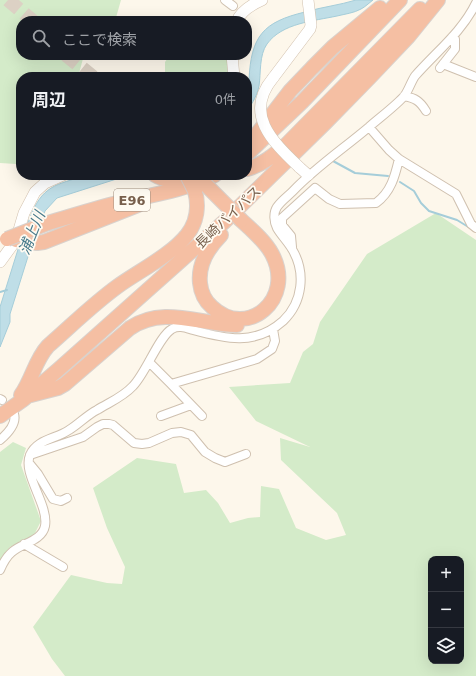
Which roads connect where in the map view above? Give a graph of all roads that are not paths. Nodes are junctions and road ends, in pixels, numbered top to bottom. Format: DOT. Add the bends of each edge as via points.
graph roads {
  1 [pos="225,0"];
  2 [pos="262,0"];
  3 [pos="388,0"];
  4 [pos="400,0"];
  5 [pos="439,0"];
  6 [pos="308,1"];
  7 [pos="476,3"];
  8 [pos="424,5"];
  9 [pos="233,6"];
  10 [pos="240,16"];
  11 [pos="452,37"];
  12 [pos="232,60"];
  13 [pos="234,72"];
  14 [pos="476,77"];
  15 [pos="404,96"];
  16 [pos="426,111"];
  17 [pos="369,127"];
  18 [pos="252,139"];
  19 [pos="252,149"];
  20 [pos="399,159"];
  21 [pos="252,167"];
  22 [pos="308,175"];
  23 [pos="52,180"];
  24 [pos="188,180"];
  25 [pos="190,180"];
  26 [pos="202,180"];
  27 [pos="203,180"];
  28 [pos="207,180"];
  29 [pos="171,190"];
  30 [pos="244,218"];
  31 [pos="47,221"];
  32 [pos="476,228"];
  33 [pos="8,239"];
  34 [pos="293,250"];
  35 [pos="0,262"];
  36 [pos="273,330"];
  37 [pos="150,362"];
  38 [pos="171,384"];
  39 [pos="22,397"];
  40 [pos="191,404"];
  41 [pos="5,415"];
  42 [pos="161,416"];
  43 [pos="202,416"];
  44 [pos="0,440"];
  45 [pos="246,454"];
  46 [pos="29,458"];
  47 [pos="67,498"];
  48 [pos="24,544"];
  49 [pos="63,567"];
  50 [pos="0,570"];
  1 -- 9 [label="street"];
  2 -- 10 [label="street" via="253,4"];
  3 -- 18 [label="highway" via="312,68"];
  4 -- 19 [label="highway" via="302,102"];
  5 -- 30 [label="highway" via="422,30 402,54 330,129 213,243 201,266 201,290 214,309 230,318 247,318 261,312 271,302 278,285 277,267 271,253"];
  5 -- 39 [label="highway, 長崎バイパス" via="408,37 325,123 224,222"];
  6 -- 22 [label="street, bridge" via="310,30 266,87 260,108 272,140"];
  7 -- 11 [label="street"];
  8 -- 21 [label="highway" via="282,148"];
  8 -- 39 [label="highway, 長崎バイパス" via="366,73 228,213 59,359"];
  11 -- 14 [label="street" via="455,39 455,49 441,66"];
  11 -- 15 [label="street" via="414,78"];
  12 -- 13 [label="street"];
  15 -- 16 [label="street" via="420,101"];
  15 -- 17 [label="street"];
  17 -- 20 [label="street"];
  17 -- 22 [label="street"];
  20 -- 32 [label="street" via="456,194 471,224"];
  20 -- 34 [label="street" via="388,192 376,203 340,204 315,188 282,218 282,225 291,236"];
  22 -- 34 [label="street" via="275,213 277,227"];
  23 -- 33 [label="street" via="34,192"];
  24 -- 31 [label="highway, E96" via="89,206"];
  25 -- 39 [label="highway, bridge" via="195,191 197,214 186,235 166,254 117,287 48,346 40,356"];
  26 -- 30 [label="highway, bridge"];
  27 -- 29 [label="highway, E96"];
  28 -- 30 [label="highway"];
  29 -- 31 [label="highway, E96"];
  29 -- 33 [label="highway" via="52,240 38,243"];
  30 -- 39 [label="highway" via="270,241 285,269 284,294 278,306 268,316 255,323 241,325 215,324 180,317 149,319 130,328 65,384"];
  31 -- 33 [label="highway, E96"];
  33 -- 35 [label="street"];
  34 -- 36 [label="street" via="300,269 299,294 291,311"];
  36 -- 37 [label="street" via="260,336 231,338 175,327 164,336"];
  36 -- 38 [label="street" via="275,341 272,349 258,359"];
  37 -- 38 [label="street"];
  37 -- 46 [label="street" via="128,392 90,414 70,430 38,444"];
  38 -- 40 [label="street"];
  39 -- 41 [label="highway, 長崎バイパス"];
  40 -- 42 [label="street"];
  40 -- 43 [label="street"];
  41 -- 44 [label="street" via="15,417 14,422 9,432"];
  45 -- 46 [label="street" via="225,462 205,452 191,436 181,432 149,443 134,443 113,425 104,424 83,437"];
  46 -- 47 [label="street" via="53,499 61,501"];
  46 -- 48 [label="street" via="29,468 45,517 45,526 37,538"];
  48 -- 49 [label="street"];
  48 -- 50 [label="street" via="7,557"];
}
